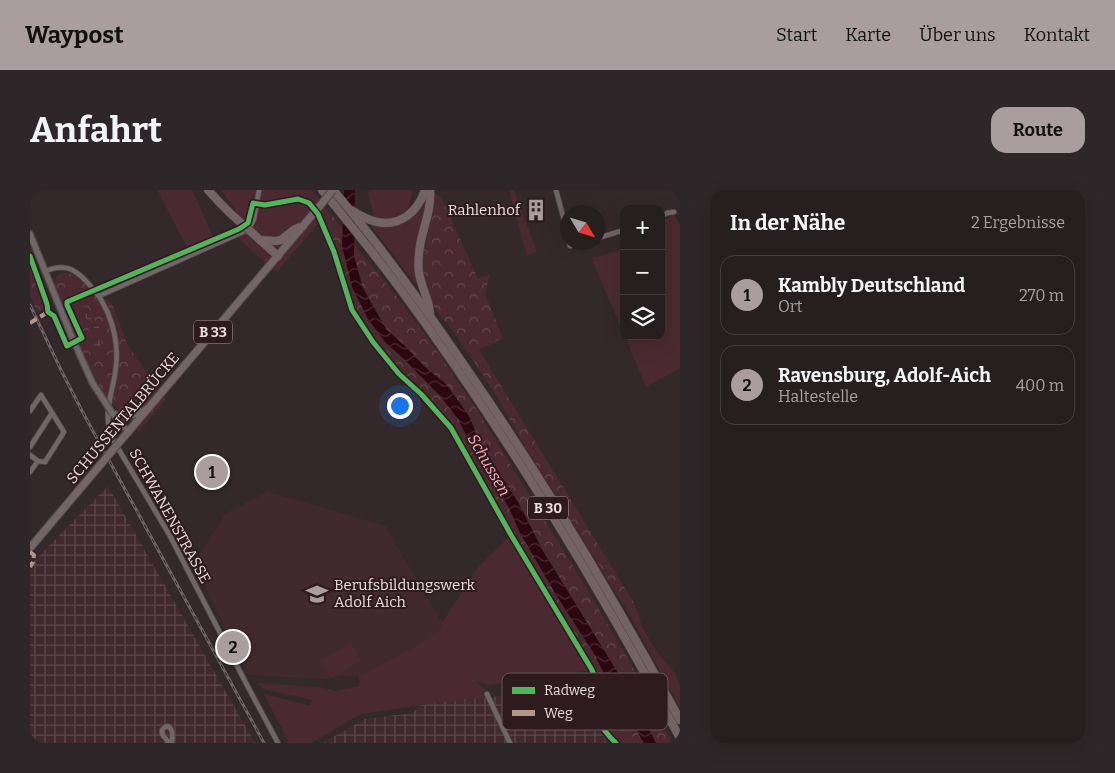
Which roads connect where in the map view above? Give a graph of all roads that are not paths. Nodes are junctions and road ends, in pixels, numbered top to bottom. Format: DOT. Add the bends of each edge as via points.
graph roads {
  1 [pos="208,190"];
  2 [pos="214,190"];
  3 [pos="259,190"];
  4 [pos="322,190"];
  5 [pos="425,190"];
  6 [pos="430,190"];
  7 [pos="556,190"];
  8 [pos="334,191"];
  9 [pos="220,203"];
  10 [pos="560,205"];
  11 [pos="348,209"];
  12 [pos="674,212"];
  13 [pos="665,215"];
  14 [pos="303,226"];
  15 [pos="620,231"];
  16 [pos="30,234"];
  17 [pos="605,236"];
  18 [pos="260,240"];
  19 [pos="278,256"];
  20 [pos="45,271"];
  21 [pos="99,296"];
  22 [pos="430,315"];
  23 [pos="148,408"];
  24 [pos="30,411"];
  25 [pos="52,413"];
  26 [pos="112,413"];
  27 [pos="128,432"];
  28 [pos="30,447"];
  29 [pos="30,455"];
  30 [pos="38,461"];
  31 [pos="30,472"];
  32 [pos="30,548"];
  33 [pos="644,673"];
  34 [pos="655,673"];
  35 [pos="487,694"];
  36 [pos="668,698"];
  37 [pos="668,716"];
  38 [pos="680,720"];
  39 [pos="502,726"];
  40 [pos="504,730"];
  41 [pos="680,738"];
  42 [pos="278,743"];
  43 [pos="510,743"];
  1 -- 9 [label="highway"];
  2 -- 9 [label="highway"];
  3 -- 21 [label="street" via="254,219 245,232"];
  4 -- 33 [label="highway, B 30" via="400,288 484,408 586,569"];
  5 -- 11 [label="highway" via="415,209 396,222 377,222"];
  6 -- 22 [label="highway" via="418,268"];
  7 -- 10 [label="street"];
  8 -- 11 [label="highway, B 30"];
  8 -- 14 [label="main road, SCHUSSENTALBRÜCKE / B 33, bridge"];
  9 -- 18 [label="highway, bridge"];
  11 -- 22 [label="highway, B 30"];
  12 -- 13 [label="street"];
  14 -- 18 [label="highway" via="281,240"];
  14 -- 19 [label="main road, SCHUSSENTALBRÜCKE / B 33"];
  15 -- 17 [label="street"];
  16 -- 20 [label="street"];
  18 -- 19 [label="highway"];
  19 -- 23 [label="main road, SCHUSSENTALBRÜCKE / B 33"];
  20 -- 21 [label="street, SCHWANENSTRASSE" via="62,267 74,271"];
  20 -- 26 [label="street, bridge" via="85,368"];
  21 -- 42 [label="street, SCHWANENSTRASSE" via="116,340 116,366 107,417 112,438 170,536"];
  22 -- 34 [label="highway, B 30" via="514,439 595,568"];
  23 -- 26 [label="street" via="130,416"];
  23 -- 27 [label="main road, SCHUSSENTALBRÜCKE / B 33"];
  24 -- 25 [label="street" via="41,395"];
  25 -- 28 [label="street"];
  25 -- 30 [label="street" via="64,432 45,462"];
  26 -- 27 [label="street"];
  27 -- 32 [label="main road, SCHUSSENTALBRÜCKE / B 33, bridge"];
  29 -- 30 [label="street"];
  30 -- 31 [label="street"];
  35 -- 39 [label="street"];
  36 -- 38 [label="highway, B 30"];
  37 -- 41 [label="highway, B 30"];
  40 -- 43 [label="street"];
}
